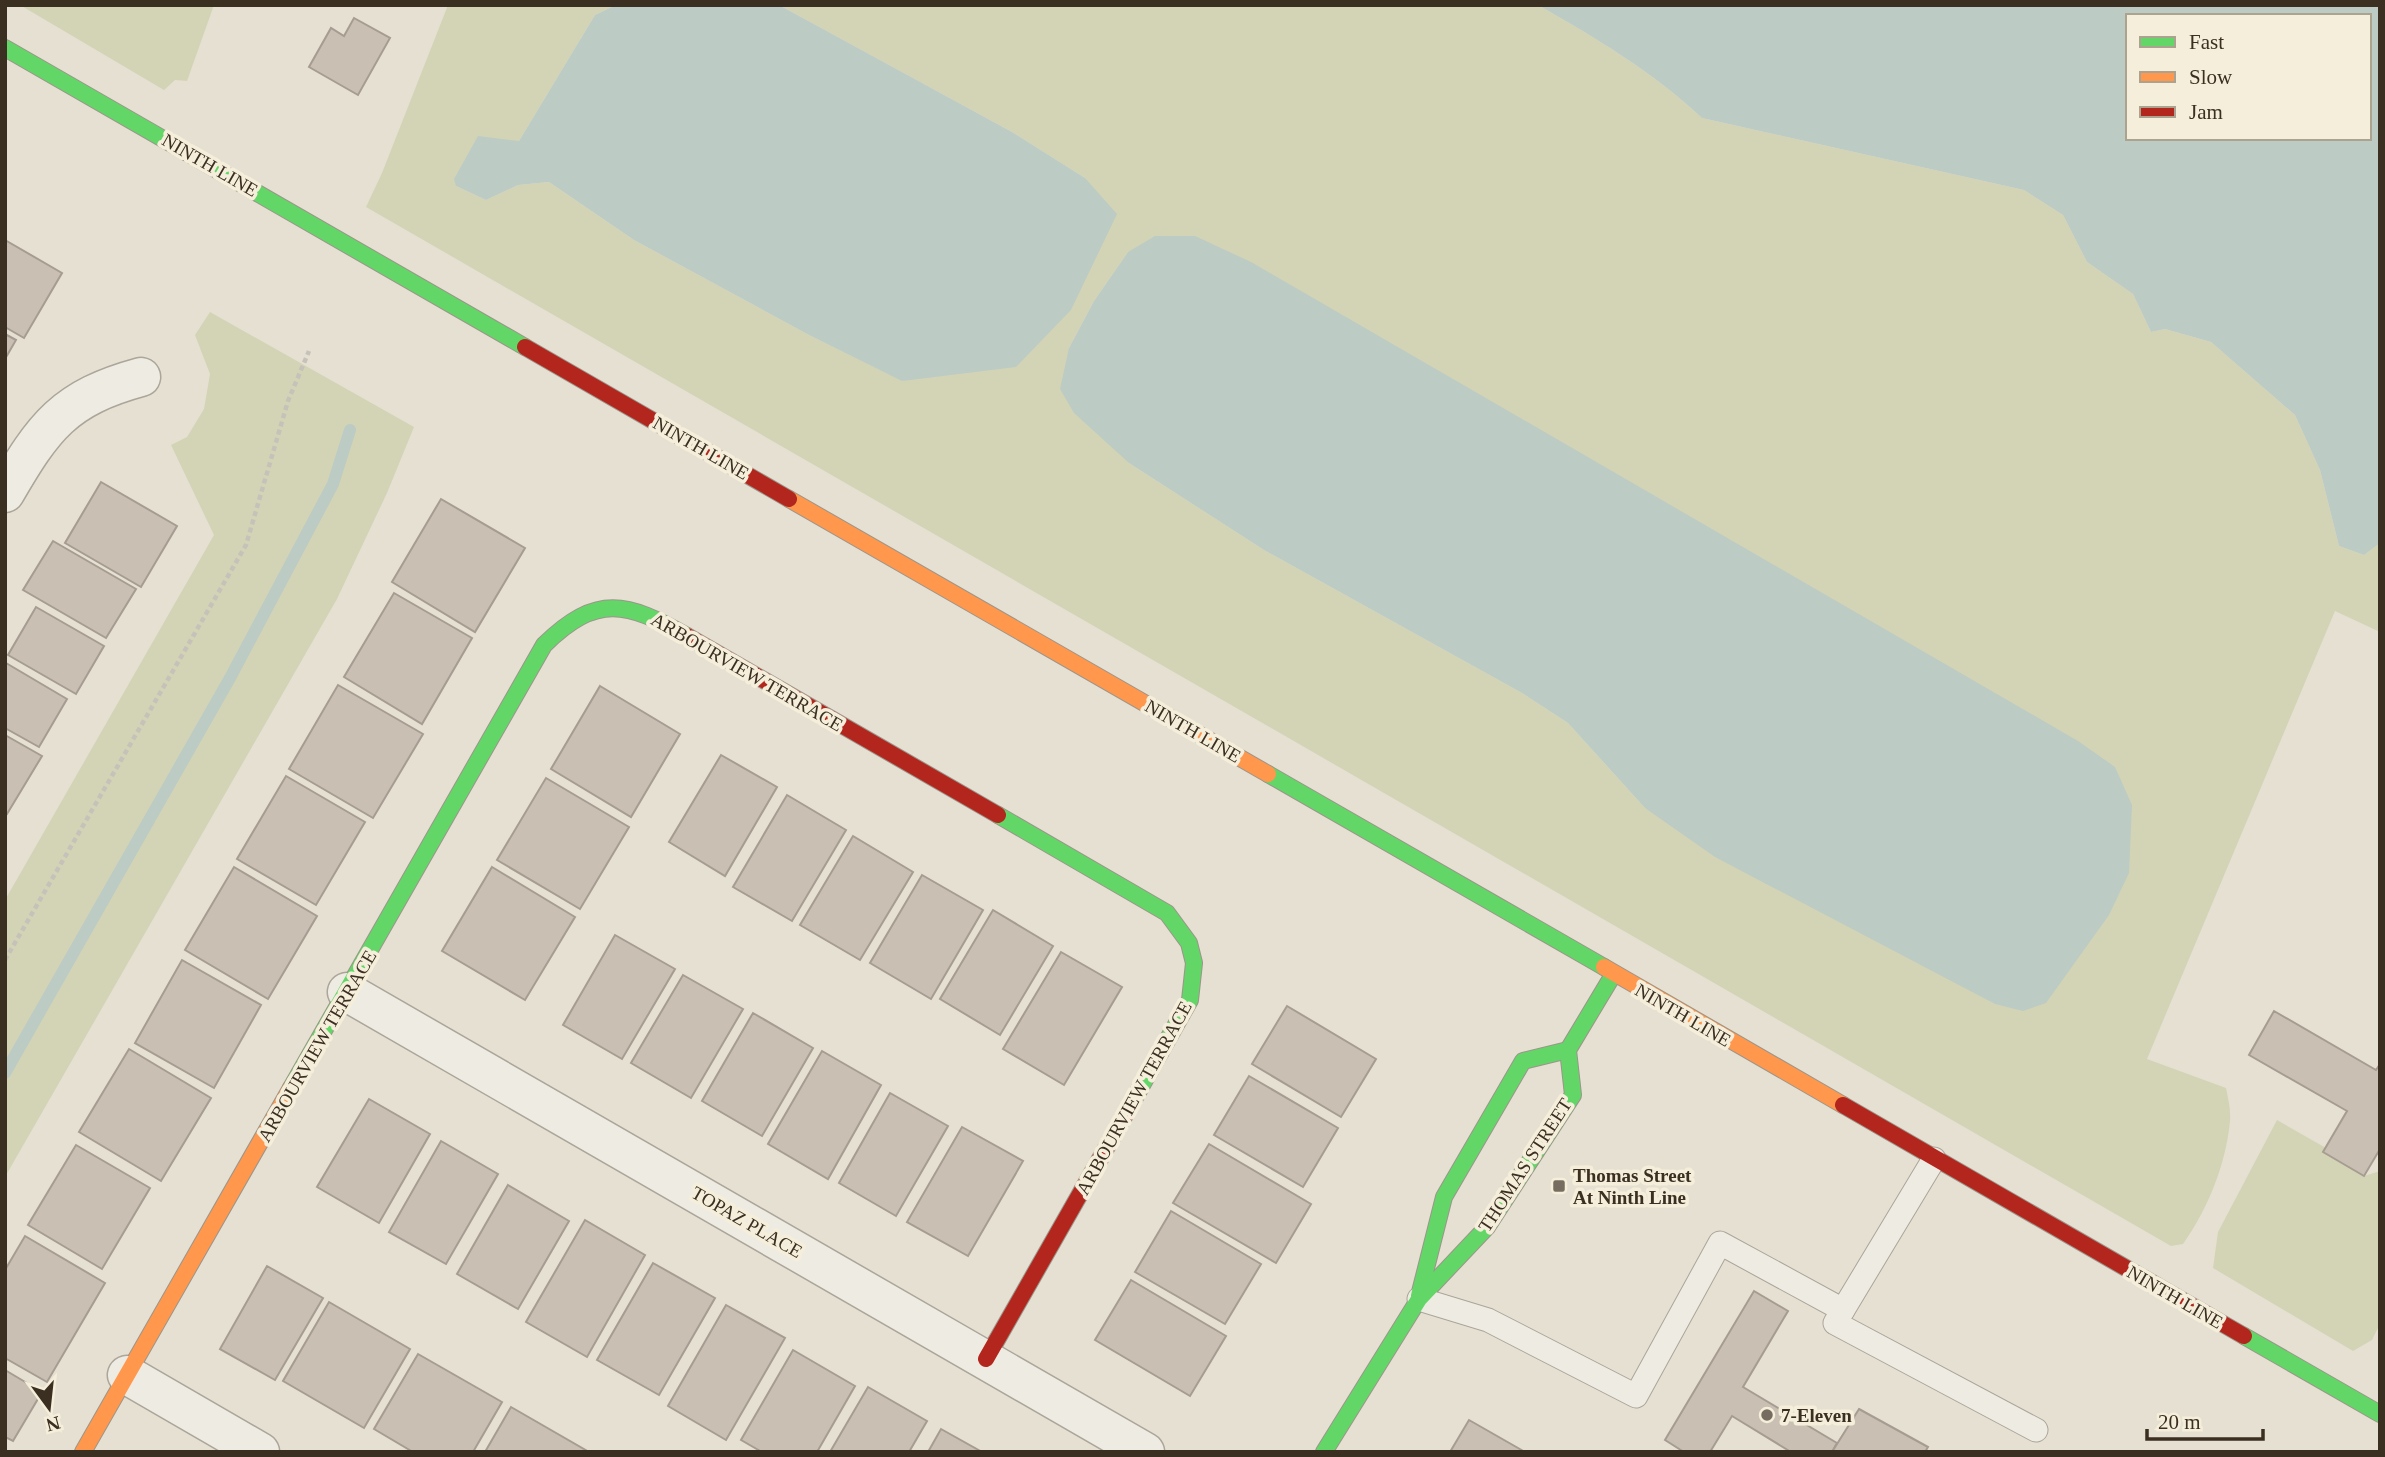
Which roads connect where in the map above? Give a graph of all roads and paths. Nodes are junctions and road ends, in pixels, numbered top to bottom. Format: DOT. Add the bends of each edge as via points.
graph roads {
  1 [pos="5,48"];
  2 [pos="309,351"];
  3 [pos="141,377"];
  4 [pos="5,493"];
  5 [pos="5,960"];
  6 [pos="1613,975"];
  7 [pos="348,992"];
  8 [pos="1568,1050"];
  9 [pos="1934,1159"];
  10 [pos="1419,1299"];
  11 [pos="1843,1310"];
  12 [pos="986,1359"];
  13 [pos="127,1376"];
  14 [pos="2380,1414"];
  15 [pos="2036,1430"];
  16 [pos="83,1452"];
  17 [pos="260,1452"];
  18 [pos="1145,1452"];
  19 [pos="1324,1452"];
  1 -- 6 [label="street, NINTH LINE"];
  2 -- 5 [label="path" via="288,401 246,545"];
  3 -- 4 [label="street" via="86,396 59,416 30,450"];
  6 -- 8 [label="street"];
  6 -- 9 [label="street, NINTH LINE"];
  7 -- 12 [label="street, TOPAZ PLACE"];
  7 -- 12 [label="street, ARBOURVIEW TERRACE" via="544,645 563,625 587,612 630,608 653,617 1167,913 1185,932 1195,976 1190,1000"];
  7 -- 13 [label="street, ARBOURVIEW TERRACE"];
  8 -- 10 [label="street, THOMAS STREET" via="1573,1096 1487,1227"];
  8 -- 10 [label="street, THOMAS STREET" via="1523,1061 1444,1196"];
  9 -- 11 [label="lane"];
  9 -- 14 [label="street, NINTH LINE"];
  10 -- 11 [label="lane" via="1488,1320 1636,1395 1720,1243"];
  10 -- 19 [label="street, THOMAS STREET"];
  11 -- 15 [label="lane" via="1835,1323"];
  12 -- 18 [label="street, TOPAZ PLACE"];
  13 -- 16 [label="street, ARBOURVIEW TERRACE"];
  13 -- 17 [label="street"];
}
